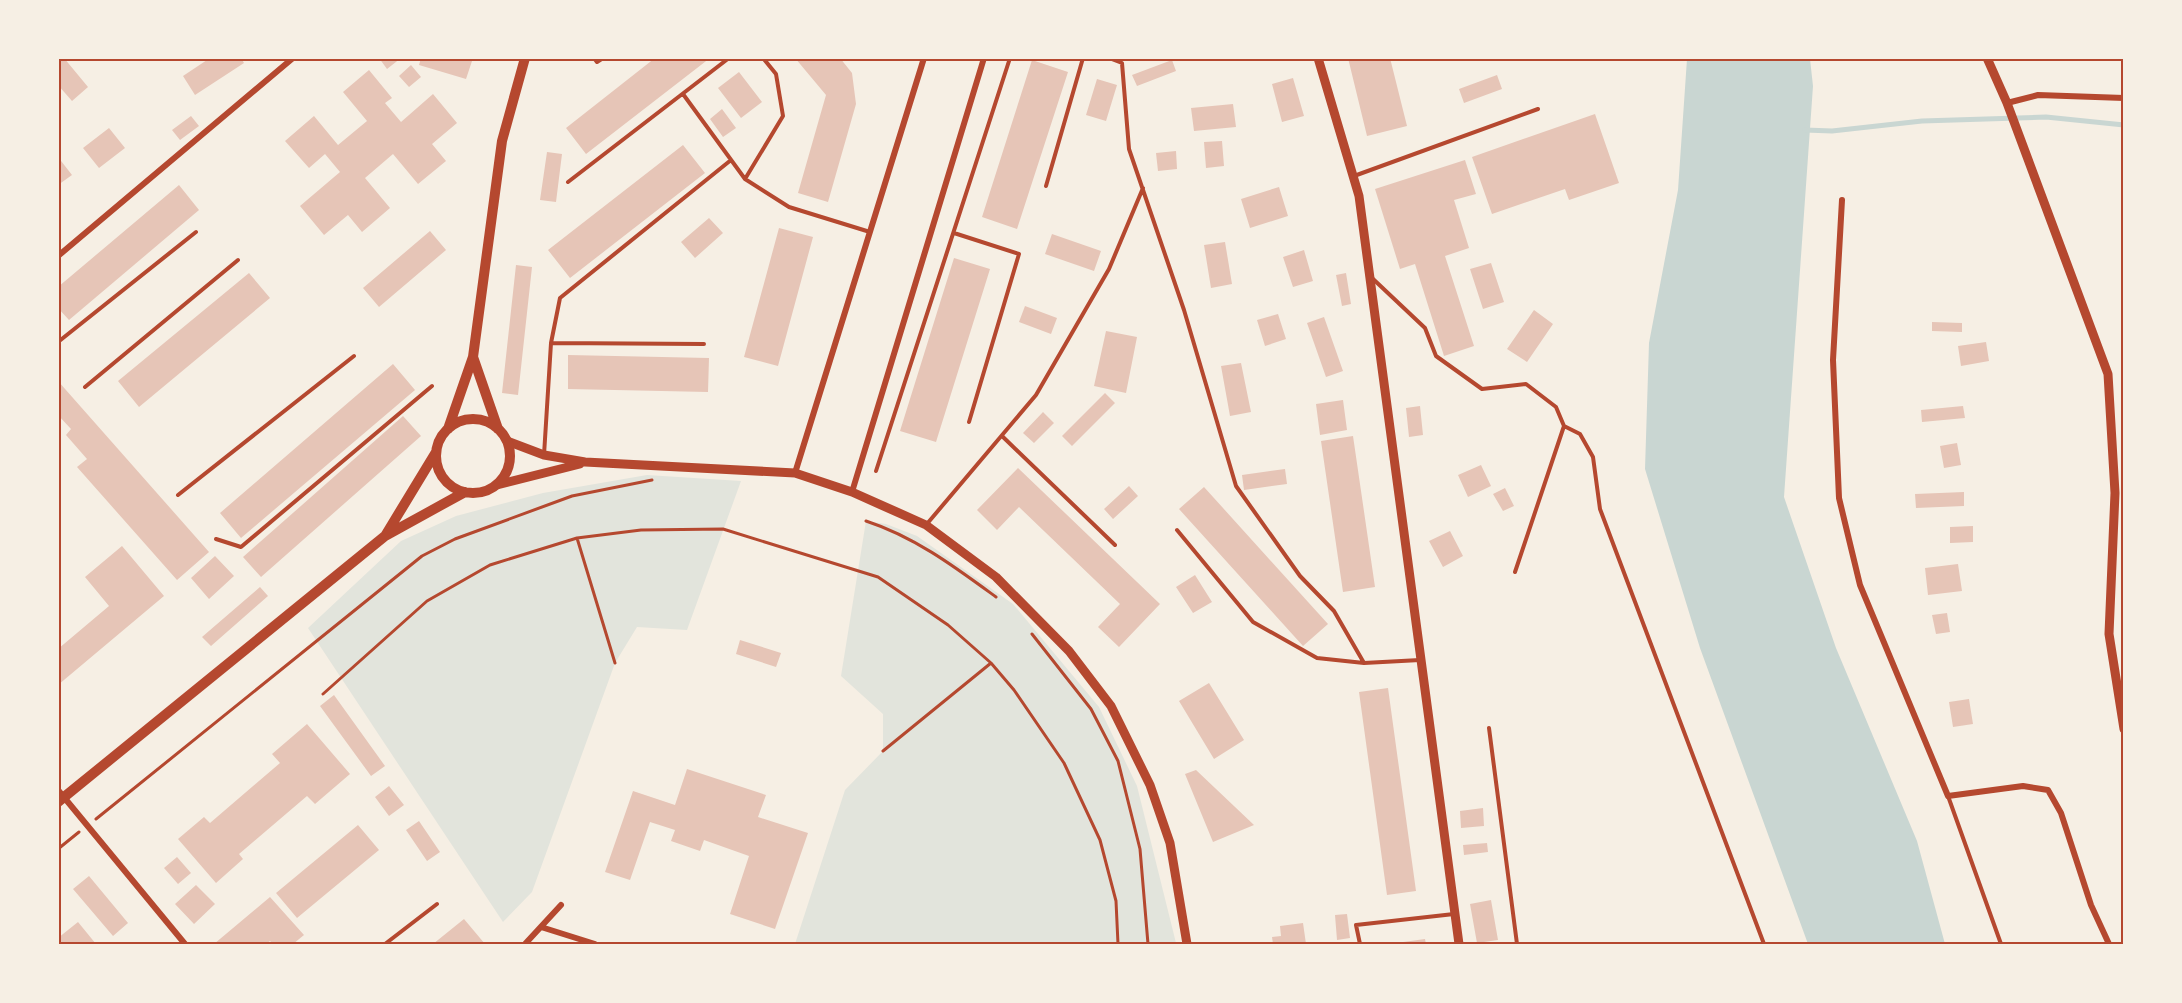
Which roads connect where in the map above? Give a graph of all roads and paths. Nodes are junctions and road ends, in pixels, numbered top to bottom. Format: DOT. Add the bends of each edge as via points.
graph roads {
  1 [pos="293,58"];
  2 [pos="525,58"];
  3 [pos="594,58"];
  4 [pos="603,58"];
  5 [pos="729,58"];
  6 [pos="763,58"];
  7 [pos="924,58"];
  8 [pos="984,58"];
  9 [pos="1010,58"];
  10 [pos="1083,58"];
  11 [pos="1109,58"];
  12 [pos="1318,58"];
  13 [pos="1987,58"];
  14 [pos="683,94"];
  15 [pos="2124,98"];
  16 [pos="2007,103"];
  17 [pos="1538,109"];
  18 [pos="731,160"];
  19 [pos="1353,176"];
  20 [pos="745,179"];
  21 [pos="568,182"];
  22 [pos="1046,186"];
  23 [pos="1143,188"];
  24 [pos="1842,200"];
  25 [pos="196,232"];
  26 [pos="870,232"];
  27 [pos="954,233"];
  28 [pos="58,256"];
  29 [pos="238,260"];
  30 [pos="1370,276"];
  31 [pos="58,342"];
  32 [pos="551,343"];
  33 [pos="704,344"];
  34 [pos="354,356"];
  35 [pos="473,357"];
  36 [pos="432,386"];
  37 [pos="85,387"];
  38 [pos="969,422"];
  39 [pos="1564,426"];
  40 [pos="448,429"];
  41 [pos="498,429"];
  42 [pos="1002,436"];
  43 [pos="507,441"];
  44 [pos="436,452"];
  45 [pos="544,455"];
  46 [pos="585,462"];
  47 [pos="876,471"];
  48 [pos="795,473"];
  49 [pos="656,479"];
  50 [pos="497,485"];
  51 [pos="465,492"];
  52 [pos="852,492"];
  53 [pos="2119,493"];
  54 [pos="178,495"];
  55 [pos="866,521"];
  56 [pos="926,525"];
  57 [pos="1177,530"];
  58 [pos="385,536"];
  59 [pos="577,538"];
  60 [pos="216,539"];
  61 [pos="1114,545"];
  62 [pos="1515,572"];
  63 [pos="1005,604"];
  64 [pos="1027,628"];
  65 [pos="1421,660"];
  66 [pos="615,663"];
  67 [pos="991,663"];
  68 [pos="1364,663"];
  69 [pos="323,693"];
  70 [pos="1489,728"];
  71 [pos="2124,729"];
  72 [pos="883,751"];
  73 [pos="60,796"];
  74 [pos="1948,796"];
  75 [pos="87,826"];
  76 [pos="58,849"];
  77 [pos="437,904"];
  78 [pos="561,905"];
  79 [pos="1455,914"];
  80 [pos="541,927"];
  81 [pos="185,945"];
  82 [pos="384,945"];
  83 [pos="525,945"];
  84 [pos="595,945"];
  85 [pos="1118,945"];
  86 [pos="1148,945"];
  87 [pos="1187,945"];
  88 [pos="1360,945"];
  89 [pos="1459,945"];
  90 [pos="1517,945"];
  91 [pos="1764,945"];
  92 [pos="2001,945"];
  93 [pos="2109,945"];
  1 -- 28 [label="street"];
  2 -- 35 [label="main road" via="502,141"];
  3 -- 4 [label="lane" via="597,62"];
  5 -- 14 [label="lane"];
  6 -- 20 [label="lane" via="776,74 783,116"];
  7 -- 26 [label="street"];
  8 -- 52 [label="street"];
  9 -- 27 [label="lane"];
  10 -- 22 [label="lane"];
  11 -- 23 [label="lane" via="1122,63 1129,149"];
  12 -- 19 [label="street"];
  13 -- 16 [label="street"];
  14 -- 18 [label="lane"];
  14 -- 21 [label="lane"];
  15 -- 16 [label="street" via="2038,95"];
  16 -- 53 [label="street" via="2108,374"];
  17 -- 19 [label="lane"];
  18 -- 20 [label="lane"];
  18 -- 32 [label="lane" via="560,298"];
  19 -- 30 [label="street"];
  20 -- 26 [label="lane" via="789,207"];
  23 -- 42 [label="lane" via="1103,279 1036,395"];
  23 -- 68 [label="lane" via="1236,486 1300,576 1334,610"];
  24 -- 74 [label="street" via="1833,360 1839,498 1860,585"];
  25 -- 31 [label="lane"];
  26 -- 48 [label="street"];
  27 -- 38 [label="lane" via="1019,254"];
  27 -- 47 [label="lane"];
  29 -- 37 [label="lane"];
  30 -- 39 [label="lane" via="1425,328 1436,356 1482,389 1526,384 1556,407"];
  30 -- 65 [label="street"];
  32 -- 33 [label="lane"];
  32 -- 45 [label="lane"];
  34 -- 54 [label="lane"];
  35 -- 40 [label="main road"];
  35 -- 41 [label="main road"];
  36 -- 60 [label="lane" via="241,547"];
  39 -- 62 [label="lane"];
  39 -- 91 [label="lane" via="1580,434 1593,457 1600,509"];
  40 -- 41 [label="main road" via="474,419"];
  40 -- 44 [label="main road"];
  41 -- 43 [label="main road"];
  42 -- 56 [label="lane"];
  42 -- 61 [label="lane"];
  43 -- 45 [label="street"];
  43 -- 50 [label="main road" via="509,466"];
  44 -- 51 [label="main road" via="444,478"];
  44 -- 58 [label="main road"];
  45 -- 46 [label="street"];
  46 -- 48 [label="street"];
  46 -- 50 [label="street"];
  48 -- 52 [label="street"];
  49 -- 75 [label="path" via="572,496 455,538 422,556"];
  50 -- 51 [label="main road" via="477,493"];
  51 -- 58 [label="main road"];
  52 -- 56 [label="street"];
  53 -- 71 [label="street" via="2109,634"];
  55 -- 63 [label="path" via="893,530 951,563"];
  56 -- 87 [label="street" via="996,578 1069,651 1110,706 1150,785 1170,843"];
  57 -- 68 [label="lane" via="1253,622 1317,658"];
  58 -- 73 [label="main road"];
  59 -- 66 [label="path"];
  59 -- 67 [label="path" via="641,530 723,529 878,577 948,625"];
  59 -- 69 [label="path" via="490,565 427,601"];
  64 -- 86 [label="path" via="1091,710 1118,761 1140,849"];
  65 -- 68 [label="lane"];
  65 -- 79 [label="street"];
  67 -- 72 [label="path"];
  67 -- 85 [label="path" via="1064,763 1100,840 1116,901"];
  70 -- 90 [label="lane"];
  73 -- 75 [label="street"];
  74 -- 92 [label="lane"];
  74 -- 93 [label="street" via="2023,786 2048,790 2061,813 2091,905"];
  75 -- 76 [label="path"];
  75 -- 81 [label="street"];
  77 -- 82 [label="lane"];
  78 -- 80 [label="street"];
  79 -- 88 [label="lane" via="1356,925"];
  79 -- 89 [label="street"];
  80 -- 83 [label="street"];
  80 -- 84 [label="street"];
}
